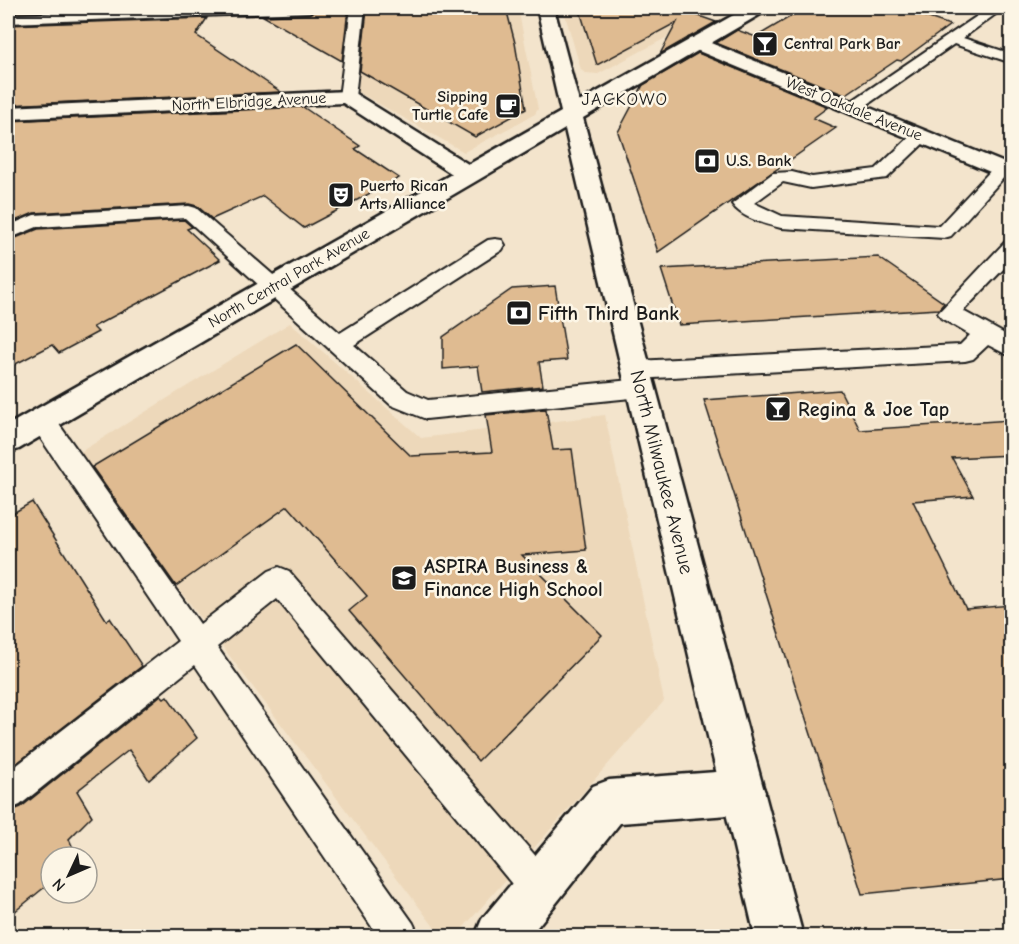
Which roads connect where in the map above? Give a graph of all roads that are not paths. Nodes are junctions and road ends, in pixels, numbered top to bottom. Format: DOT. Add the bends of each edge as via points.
graph roads {
  1 [pos="310,8"];
  2 [pos="358,8"];
  3 [pos="545,8"];
  4 [pos="758,8"];
  5 [pos="997,8"];
  6 [pos="8,19"];
  7 [pos="952,39"];
  8 [pos="696,43"];
  9 [pos="1011,59"];
  10 [pos="347,97"];
  11 [pos="852,108"];
  12 [pos="8,113"];
  13 [pos="571,115"];
  14 [pos="921,136"];
  15 [pos="1006,172"];
  16 [pos="468,174"];
  17 [pos="8,233"];
  18 [pos="495,245"];
  19 [pos="1011,247"];
  20 [pos="272,288"];
  21 [pos="986,334"];
  22 [pos="338,345"];
  23 [pos="1011,349"];
  24 [pos="639,379"];
  25 [pos="42,420"];
  26 [pos="8,440"];
  27 [pos="197,644"];
  28 [pos="743,792"];
  29 [pos="8,793"];
  30 [pos="539,888"];
  31 [pos="400,936"];
  32 [pos="500,936"];
  33 [pos="779,936"];
  1 -- 6 [label="lane"];
  2 -- 10 [label="lane"];
  3 -- 13 [label="street, North Milwaukee Avenue"];
  4 -- 8 [label="street, North Central Park Avenue"];
  5 -- 7 [label="lane"];
  7 -- 9 [label="lane"];
  7 -- 11 [label="lane"];
  8 -- 11 [label="street, West Oakdale Avenue"];
  8 -- 13 [label="street, North Central Park Avenue"];
  10 -- 12 [label="street, North Elbridge Avenue"];
  10 -- 16 [label="street, North Elbridge Avenue"];
  11 -- 14 [label="street, West Oakdale Avenue"];
  13 -- 16 [label="street, North Central Park Avenue"];
  13 -- 24 [label="street, North Milwaukee Avenue"];
  14 -- 15 [label="street, West Oakdale Avenue"];
  14 -- 15 [label="lane" via="881,174 811,183 779,177 741,204 781,222 944,232"];
  16 -- 20 [label="street, North Central Park Avenue"];
  17 -- 20 [label="lane" via="34,221 189,212"];
  18 -- 22 [label="lane"];
  19 -- 21 [label="lane" via="949,313"];
  20 -- 22 [label="lane"];
  20 -- 25 [label="street, North Central Park Avenue"];
  21 -- 23 [label="lane"];
  21 -- 24 [label="lane" via="965,353"];
  22 -- 24 [label="lane" via="399,398 426,410"];
  24 -- 28 [label="street, North Milwaukee Avenue"];
  25 -- 26 [label="street, North Central Park Avenue"];
  25 -- 27 [label="lane"];
  27 -- 29 [label="lane"];
  27 -- 30 [label="lane" via="279,580"];
  27 -- 31 [label="lane"];
  28 -- 30 [label="street" via="609,802"];
  28 -- 33 [label="street, North Milwaukee Avenue"];
  30 -- 32 [label="street"];
}
